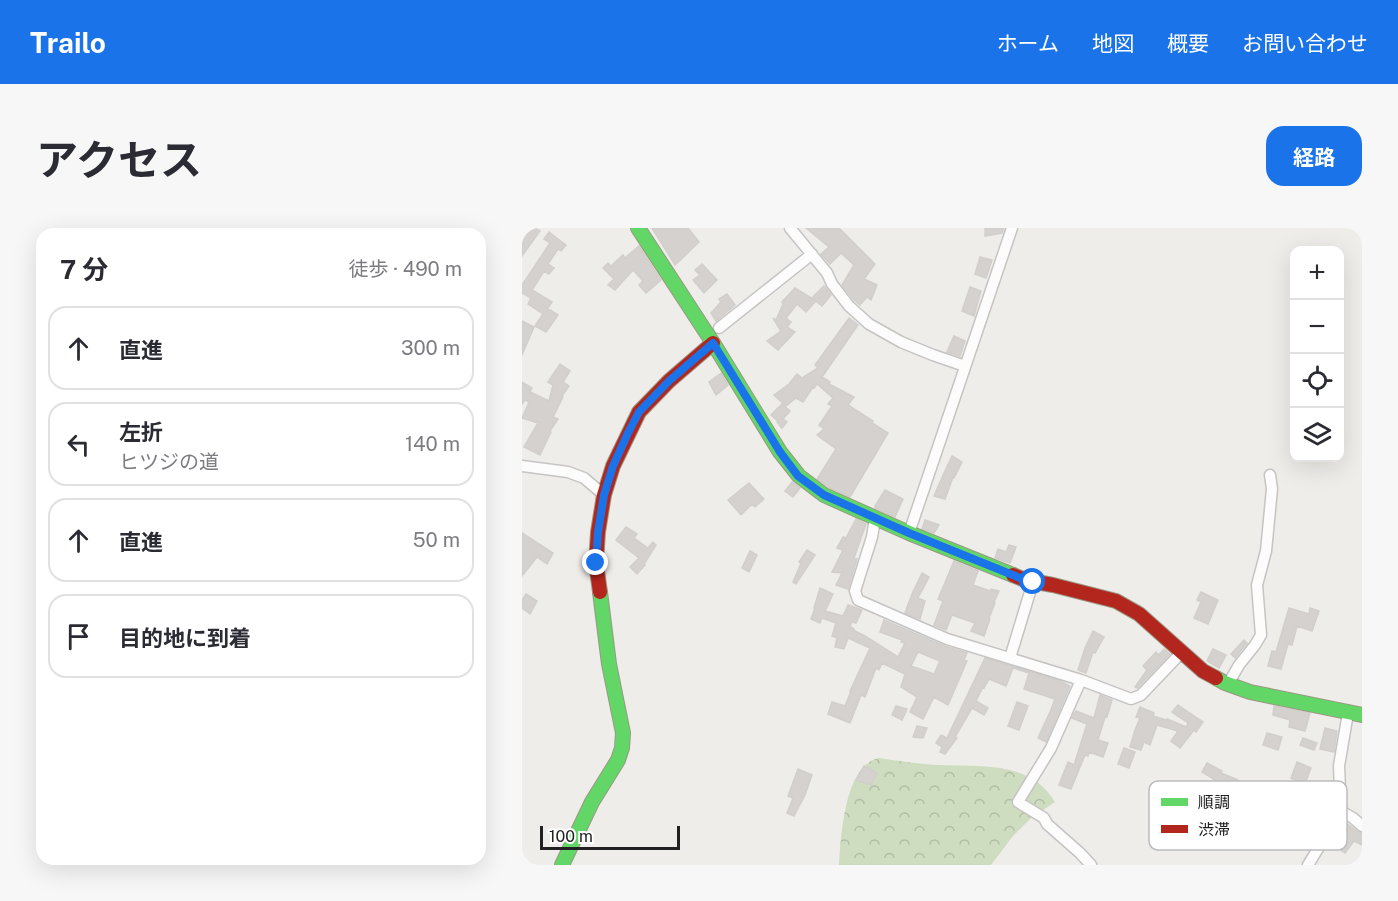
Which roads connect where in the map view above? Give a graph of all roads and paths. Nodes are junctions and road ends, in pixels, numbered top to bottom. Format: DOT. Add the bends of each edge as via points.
graph roads {
  1 [pos="638,228"];
  2 [pos="790,228"];
  3 [pos="1012,228"];
  4 [pos="812,254"];
  5 [pos="719,328"];
  6 [pos="713,343"];
  7 [pos="965,366"];
  8 [pos="522,466"];
  9 [pos="1270,475"];
  10 [pos="604,495"];
  11 [pos="875,518"];
  12 [pos="909,533"];
  13 [pos="1033,582"];
  14 [pos="1182,652"];
  15 [pos="1010,658"];
  16 [pos="1081,680"];
  17 [pos="1228,684"];
  18 [pos="1355,714"];
  19 [pos="1340,781"];
  20 [pos="1347,814"];
  21 [pos="1362,826"];
  22 [pos="1317,850"];
  23 [pos="562,865"];
  24 [pos="1091,865"];
  25 [pos="1308,865"];
  1 -- 6 [label="street"];
  2 -- 4 [label="street"];
  3 -- 7 [label="street"];
  4 -- 5 [label="street"];
  4 -- 7 [label="street" via="849,306 869,324 901,342"];
  6 -- 10 [label="street" via="639,412"];
  6 -- 11 [label="street" via="798,476 824,495"];
  7 -- 12 [label="street"];
  8 -- 10 [label="street" via="568,472 584,478"];
  9 -- 17 [label="street" via="1266,551 1257,585 1261,635"];
  10 -- 23 [label="street" via="596,563 609,664 623,733 622,748"];
  11 -- 12 [label="street"];
  11 -- 15 [label="street" via="855,591 858,600 947,639"];
  12 -- 13 [label="street"];
  13 -- 14 [label="street" via="1116,601 1139,614"];
  13 -- 15 [label="street"];
  14 -- 16 [label="street" via="1141,695 1131,699"];
  14 -- 17 [label="street" via="1203,671"];
  15 -- 16 [label="street"];
  16 -- 24 [label="street" via="1050,748 1018,802 1044,818"];
  17 -- 18 [label="street"];
  18 -- 19 [label="street" via="1339,766"];
  20 -- 21 [label="street"];
  22 -- 25 [label="street"];
}
